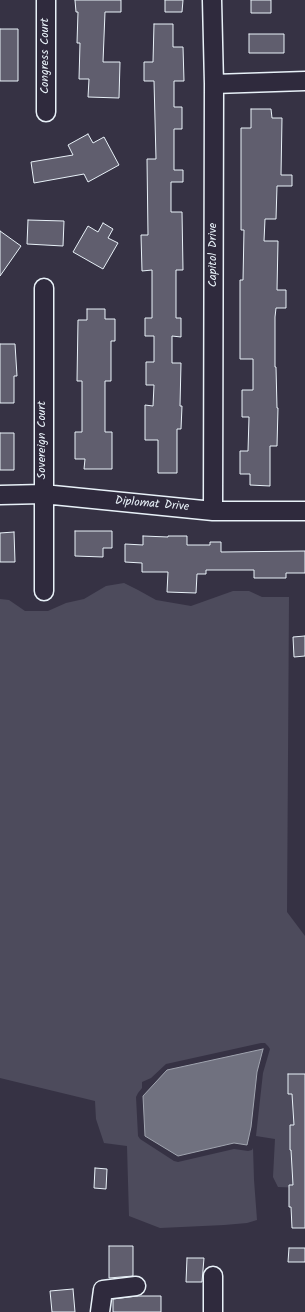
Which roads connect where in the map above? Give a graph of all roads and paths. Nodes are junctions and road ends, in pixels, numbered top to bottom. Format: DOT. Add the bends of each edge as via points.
graph roads {
  1 [pos="46,0"];
  2 [pos="212,0"];
  3 [pos="305,81"];
  4 [pos="214,84"];
  5 [pos="46,112"];
  6 [pos="44,288"];
  7 [pos="43,494"];
  8 [pos="0,495"];
  9 [pos="213,511"];
  10 [pos="305,511"];
  11 [pos="44,592"];
  12 [pos="213,1276"];
  13 [pos="136,1286"];
  14 [pos="100,1312"];
  15 [pos="213,1312"];
  1 -- 5 [label="street, Congress Court"];
  2 -- 4 [label="street, Capitol Drive"];
  3 -- 4 [label="street"];
  4 -- 9 [label="street, Capitol Drive"];
  6 -- 7 [label="street, Sovereign Court"];
  7 -- 8 [label="street, Diplomat Drive"];
  7 -- 9 [label="street, Diplomat Drive"];
  7 -- 11 [label="street, Sovereign Court"];
  9 -- 10 [label="street, Diplomat Drive"];
  12 -- 15 [label="street"];
  13 -- 14 [label="street" via="103,1290"];
}
